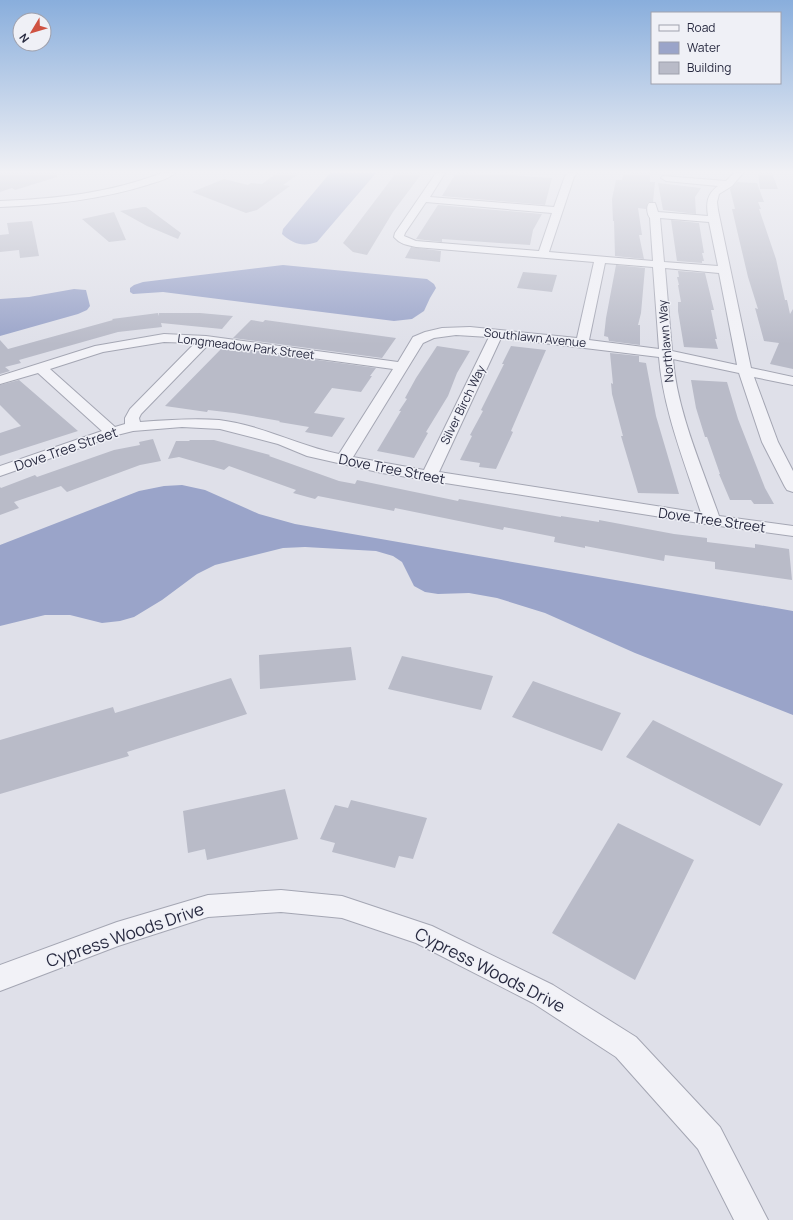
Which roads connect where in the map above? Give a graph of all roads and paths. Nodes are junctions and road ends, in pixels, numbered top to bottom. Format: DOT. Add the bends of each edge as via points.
graph roads {
  1 [pos="402,230"];
  2 [pos="551,230"];
  3 [pos="656,230"];
  4 [pos="716,230"];
  5 [pos="543,254"];
  6 [pos="600,260"];
  7 [pos="660,265"];
  8 [pos="725,270"];
  9 [pos="497,334"];
  10 [pos="206,340"];
  11 [pos="582,343"];
  12 [pos="666,354"];
  13 [pos="401,366"];
  14 [pos="40,368"];
  15 [pos="745,371"];
  16 [pos="0,380"];
  17 [pos="793,380"];
  18 [pos="133,427"];
  19 [pos="112,432"];
  20 [pos="344,460"];
  21 [pos="0,471"];
  22 [pos="429,476"];
  23 [pos="793,487"];
  24 [pos="712,520"];
  25 [pos="793,531"];
  26 [pos="0,978"];
  27 [pos="752,1220"];
  1 -- 5 [label="street" via="399,237 416,244"];
  2 -- 5 [label="street"];
  3 -- 7 [label="street, Northlawn Way"];
  4 -- 8 [label="street"];
  5 -- 6 [label="street"];
  6 -- 7 [label="street"];
  6 -- 11 [label="street"];
  7 -- 8 [label="street"];
  7 -- 12 [label="street, Northlawn Way"];
  8 -- 15 [label="street"];
  9 -- 11 [label="street, Southlawn Avenue"];
  9 -- 13 [label="street, Southlawn Avenue" via="450,330 427,335 418,340"];
  9 -- 22 [label="street, Silver Birch Way"];
  10 -- 13 [label="street, Longmeadow Park Street"];
  10 -- 14 [label="street, Longmeadow Park Street" via="164,338 136,342 100,349"];
  10 -- 18 [label="street" via="135,412 132,418"];
  11 -- 12 [label="street, Southlawn Avenue"];
  12 -- 15 [label="street, Southlawn Avenue"];
  12 -- 24 [label="street, Northlawn Way" via="667,373 676,412"];
  13 -- 20 [label="street, Southlawn Avenue"];
  14 -- 16 [label="street, Longmeadow Park Street"];
  14 -- 19 [label="street"];
  15 -- 17 [label="street, Southlawn Avenue"];
  15 -- 23 [label="street" via="770,442"];
  18 -- 19 [label="street, Dove Tree Street"];
  18 -- 20 [label="street, Dove Tree Street" via="220,425"];
  19 -- 21 [label="street, Dove Tree Street"];
  20 -- 22 [label="street, Dove Tree Street"];
  22 -- 24 [label="street, Dove Tree Street"];
  24 -- 25 [label="street, Dove Tree Street"];
  26 -- 27 [label="street, Cypress Woods Drive" via="117,934 208,906 281,902 342,907 424,934 543,994 626,1047 709,1138"];
}
